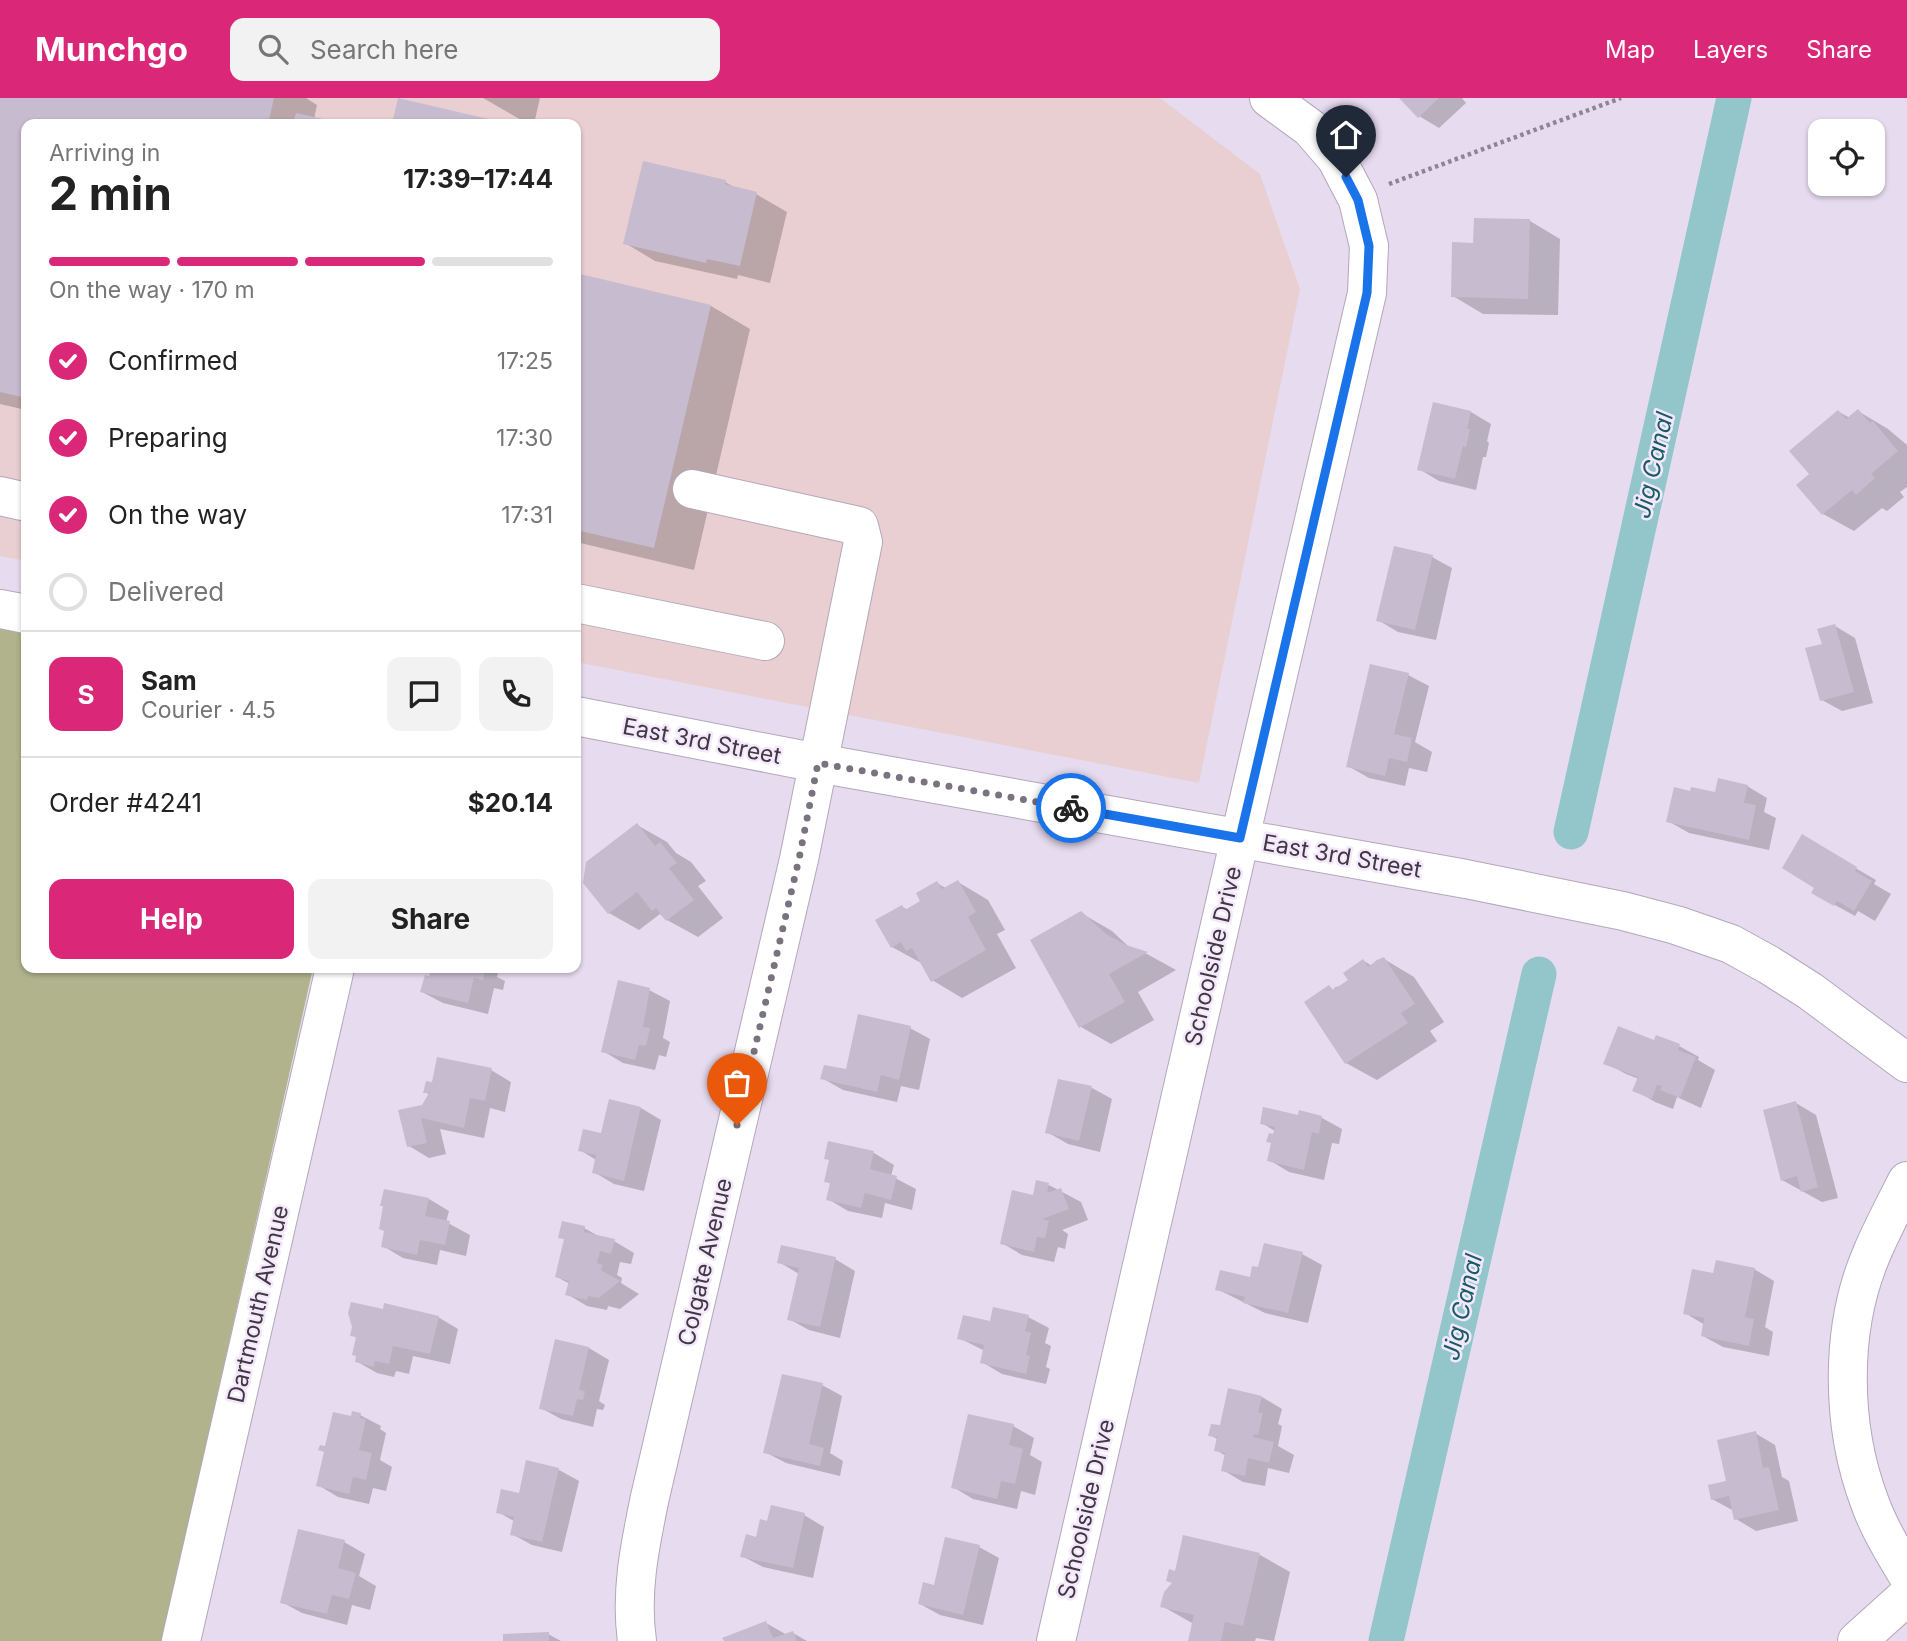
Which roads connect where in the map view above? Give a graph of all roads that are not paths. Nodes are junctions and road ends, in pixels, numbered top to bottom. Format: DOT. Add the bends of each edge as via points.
graph roads {
  1 [pos="1269,98"];
  2 [pos="692,489"];
  3 [pos="581,604"];
  4 [pos="0,609"];
  5 [pos="21,613"];
  6 [pos="765,641"];
  7 [pos="581,717"];
  8 [pos="818,763"];
  9 [pos="1240,838"];
  10 [pos="334,973"];
  11 [pos="1907,1063"];
  12 [pos="1907,1181"];
  13 [pos="1907,1574"];
  14 [pos="1907,1596"];
  15 [pos="181,1641"];
  16 [pos="637,1641"];
  17 [pos="1056,1641"];
  18 [pos="1857,1641"];
  1 -- 9 [label="street, Schoolside Drive" via="1310,128 1336,158 1356,196 1369,246 1367,293"];
  2 -- 8 [label="street, Colgate Avenue" via="859,526 863,542"];
  3 -- 6 [label="street"];
  4 -- 5 [label="street"];
  7 -- 8 [label="street, East 3rd Street"];
  8 -- 9 [label="street, East 3rd Street"];
  8 -- 16 [label="street, Colgate Avenue" via="650,1497 636,1569"];
  9 -- 11 [label="street, East 3rd Street" via="1466,879 1676,925 1731,944 1769,965"];
  9 -- 17 [label="street, Schoolside Drive"];
  10 -- 15 [label="street, Dartmouth Avenue"];
  12 -- 13 [label="street" via="1867,1267 1850,1335 1848,1370 1857,1461 1887,1541"];
  14 -- 18 [label="street"];
}
